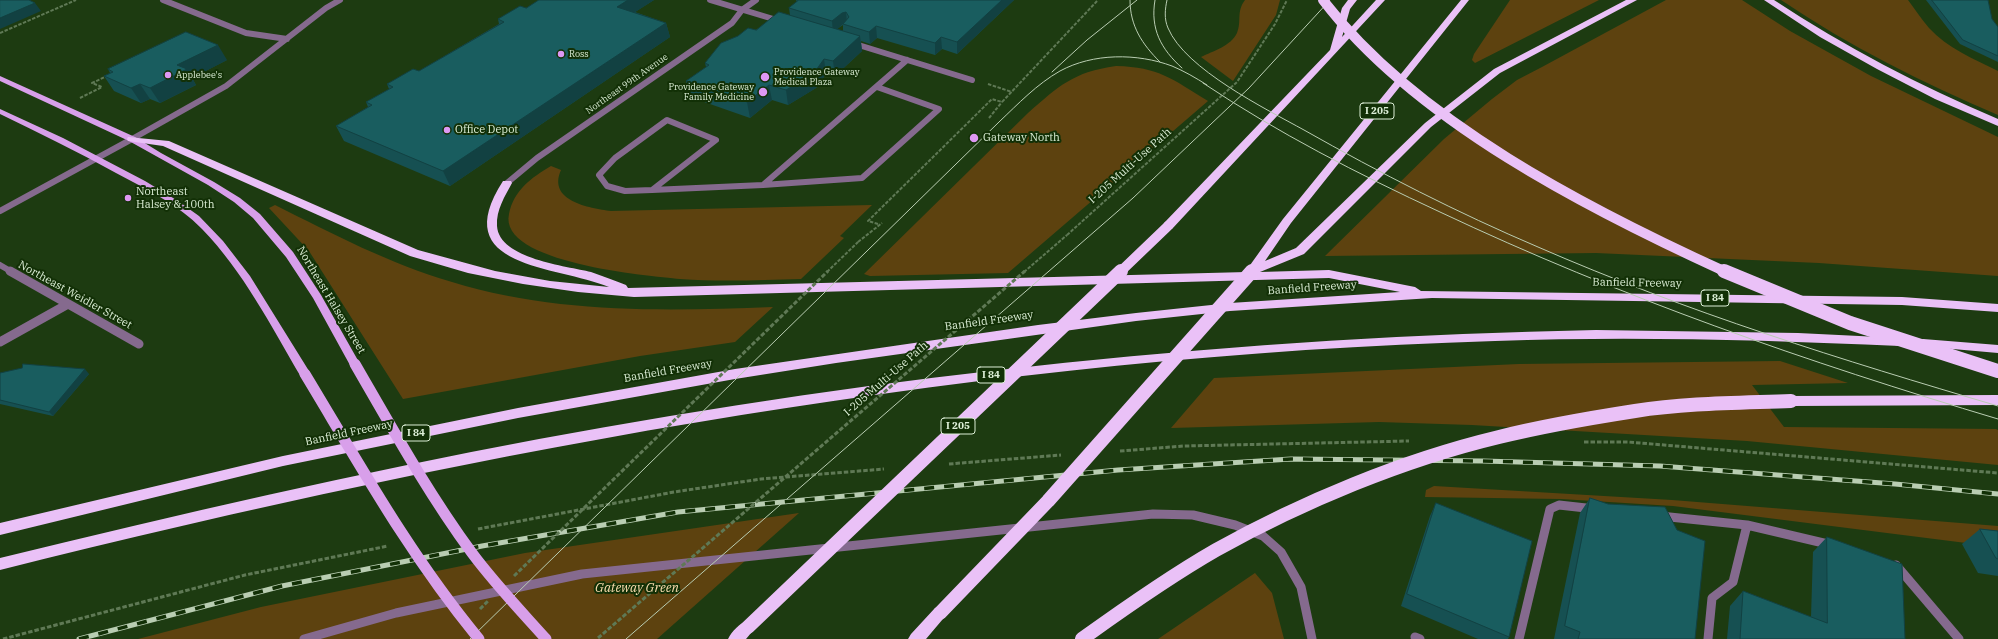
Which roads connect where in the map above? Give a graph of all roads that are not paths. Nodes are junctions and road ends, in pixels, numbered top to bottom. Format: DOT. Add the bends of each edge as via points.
graph roads {
  1 [pos="162,0"];
  2 [pos="340,0"];
  3 [pos="710,0"];
  4 [pos="756,0"];
  5 [pos="1323,0"];
  6 [pos="1353,0"];
  7 [pos="1381,0"];
  8 [pos="1465,0"];
  9 [pos="1633,0"];
  10 [pos="1768,0"];
  11 [pos="742,10"];
  12 [pos="789,24"];
  13 [pos="287,39"];
  14 [pos="841,40"];
  15 [pos="1332,53"];
  16 [pos="907,60"];
  17 [pos="0,78"];
  18 [pos="972,80"];
  19 [pos="877,87"];
  20 [pos="0,111"];
  21 [pos="1998,123"];
  22 [pos="132,139"];
  23 [pos="97,158"];
  24 [pos="507,183"];
  25 [pos="763,185"];
  26 [pos="652,190"];
  27 [pos="0,211"];
  28 [pos="0,266"];
  29 [pos="1252,271"];
  30 [pos="634,293"];
  31 [pos="1432,294"];
  32 [pos="68,304"];
  33 [pos="1998,308"];
  34 [pos="0,342"];
  35 [pos="139,344"];
  36 [pos="1998,349"];
  37 [pos="1998,371"];
  38 [pos="1998,400"];
  39 [pos="1606,510"];
  40 [pos="1653,515"];
  41 [pos="1747,525"];
  42 [pos="0,529"];
  43 [pos="1840,547"];
  44 [pos="1886,558"];
  45 [pos="0,564"];
  46 [pos="304,639"];
  47 [pos="479,639"];
  48 [pos="546,639"];
  49 [pos="736,639"];
  50 [pos="916,639"];
  51 [pos="1082,639"];
  52 [pos="1312,639"];
  53 [pos="1519,639"];
  54 [pos="1708,639"];
  55 [pos="1958,639"];
  1 -- 13 [label="street" via="246,33"];
  2 -- 13 [label="street"];
  3 -- 11 [label="street"];
  4 -- 11 [label="street, Northeast 99th Avenue"];
  5 -- 37 [label="highway, bridge" via="1353,35 1417,93 1487,144 1572,194 1682,251 1802,304"];
  6 -- 15 [label="highway" via="1346,8"];
  7 -- 15 [label="highway, I 205"];
  8 -- 29 [label="highway, I 205" via="1287,221"];
  9 -- 29 [label="highway" via="1496,72 1428,125 1300,251"];
  10 -- 21 [label="highway" via="1855,54"];
  11 -- 12 [label="street"];
  11 -- 24 [label="street, Northeast 99th Avenue" via="732,23 537,158"];
  13 -- 22 [label="street" via="226,86"];
  14 -- 16 [label="street"];
  15 -- 49 [label="highway, I 205, bridge" via="1168,226"];
  16 -- 18 [label="street"];
  16 -- 19 [label="street"];
  17 -- 22 [label="main road, Northeast Halsey Street"];
  19 -- 25 [label="street"];
  19 -- 25 [label="street" via="939,109 862,178"];
  20 -- 23 [label="main road"];
  22 -- 23 [label="street"];
  22 -- 30 [label="highway" via="165,143 414,253 447,264 550,285"];
  22 -- 48 [label="main road, Northeast Halsey Street, bridge" via="237,200 270,231 292,257 411,460 473,553 509,600"];
  23 -- 27 [label="street"];
  23 -- 47 [label="main road, bridge" via="163,194 204,226 233,259 401,532 435,584"];
  24 -- 30 [label="highway" via="492,207 491,222 494,234 503,247 517,257 533,263 592,276"];
  25 -- 26 [label="street"];
  26 -- 26 [label="street" via="625,191 606,186 599,175 615,158 667,120 716,140"];
  28 -- 32 [label="street, Northeast Weidler Street"];
  29 -- 50 [label="highway, I 205, bridge" via="1048,501"];
  30 -- 31 [label="highway" via="1329,274"];
  31 -- 33 [label="highway, Banfield Freeway / I 84" via="1902,301"];
  31 -- 42 [label="highway, Banfield Freeway / I 84" via="1136,317 936,343 735,374 407,435 158,490"];
  32 -- 34 [label="street"];
  32 -- 35 [label="street, Northeast Weidler Street"];
  36 -- 45 [label="highway, I 84" via="1824,337 1525,334 1334,343 1048,368 742,409 514,450 277,498"];
  38 -- 51 [label="highway, bridge" via="1730,403 1636,411 1499,437 1409,464 1284,515 1215,552 1131,604"];
  39 -- 53 [label="street" via="1559,505 1550,509"];
  40 -- 41 [label="street"];
  41 -- 43 [label="street"];
  41 -- 54 [label="street" via="1733,582 1712,598"];
  44 -- 55 [label="street" via="1896,565"];
  46 -- 52 [label="street" via="396,613 582,574 1152,514 1193,516 1235,525 1263,536 1281,552 1301,587"];
}
